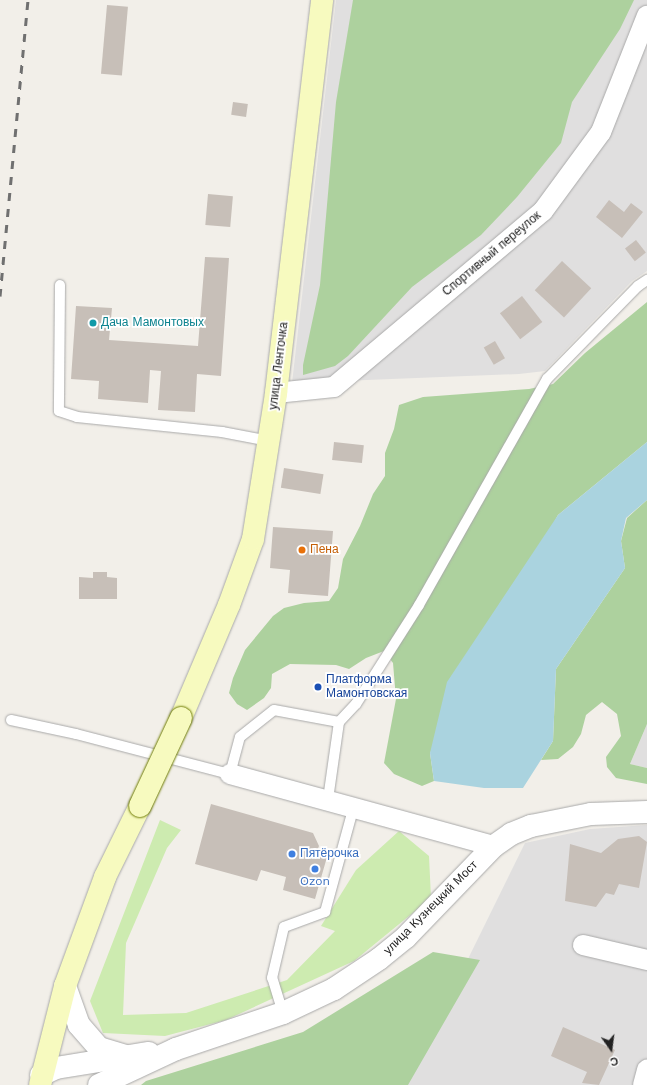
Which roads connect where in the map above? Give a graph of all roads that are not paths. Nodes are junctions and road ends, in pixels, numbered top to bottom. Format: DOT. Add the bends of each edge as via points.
graph roads {
  1 [pos="322,0"];
  2 [pos="647,16"];
  3 [pos="647,280"];
  4 [pos="60,285"];
  5 [pos="276,393"];
  6 [pos="269,441"];
  7 [pos="11,720"];
  8 [pos="339,722"];
  9 [pos="230,774"];
  10 [pos="328,799"];
  11 [pos="354,806"];
  12 [pos="647,812"];
  13 [pos="494,846"];
  14 [pos="583,945"];
  15 [pos="647,960"];
  16 [pos="66,986"];
  17 [pos="283,1013"];
  18 [pos="176,1049"];
  19 [pos="126,1057"];
  20 [pos="647,1070"];
  21 [pos="40,1080"];
  22 [pos="98,1084"];
  23 [pos="60,1085"];
  24 [pos="643,1085"];
  1 -- 5 [label="main road, улица Ленточка"];
  2 -- 5 [label="street, Спортивный переулок" via="601,132 543,211 334,387"];
  3 -- 8 [label="lane" via="638,286 546,380 419,606 356,704"];
  4 -- 6 [label="lane" via="59,410 77,416 222,432"];
  5 -- 6 [label="main road, улица Ленточка"];
  6 -- 16 [label="main road, улица Ленточка, bridge" via="253,539 229,605 181,718 105,877"];
  7 -- 9 [label="lane"];
  8 -- 9 [label="lane" via="274,710 240,737"];
  8 -- 10 [label="lane"];
  9 -- 10 [label="street"];
  10 -- 11 [label="street"];
  11 -- 13 [label="street"];
  11 -- 17 [label="lane" via="325,912 284,927 272,978"];
  12 -- 13 [label="street, улица Кузнецкий Мост" via="591,814 531,826 511,834"];
  13 -- 17 [label="street, улица Кузнецкий Мост" via="380,959 334,989"];
  14 -- 15 [label="street"];
  16 -- 19 [label="street" via="79,1025 99,1048"];
  16 -- 21 [label="main road, улица Ленточка"];
  17 -- 18 [label="street, улица Кузнецкий Мост"];
  18 -- 19 [label="street"];
  18 -- 22 [label="street"];
  19 -- 21 [label="street" via="56,1068"];
  20 -- 24 [label="street"];
  21 -- 23 [label="street"];
}
